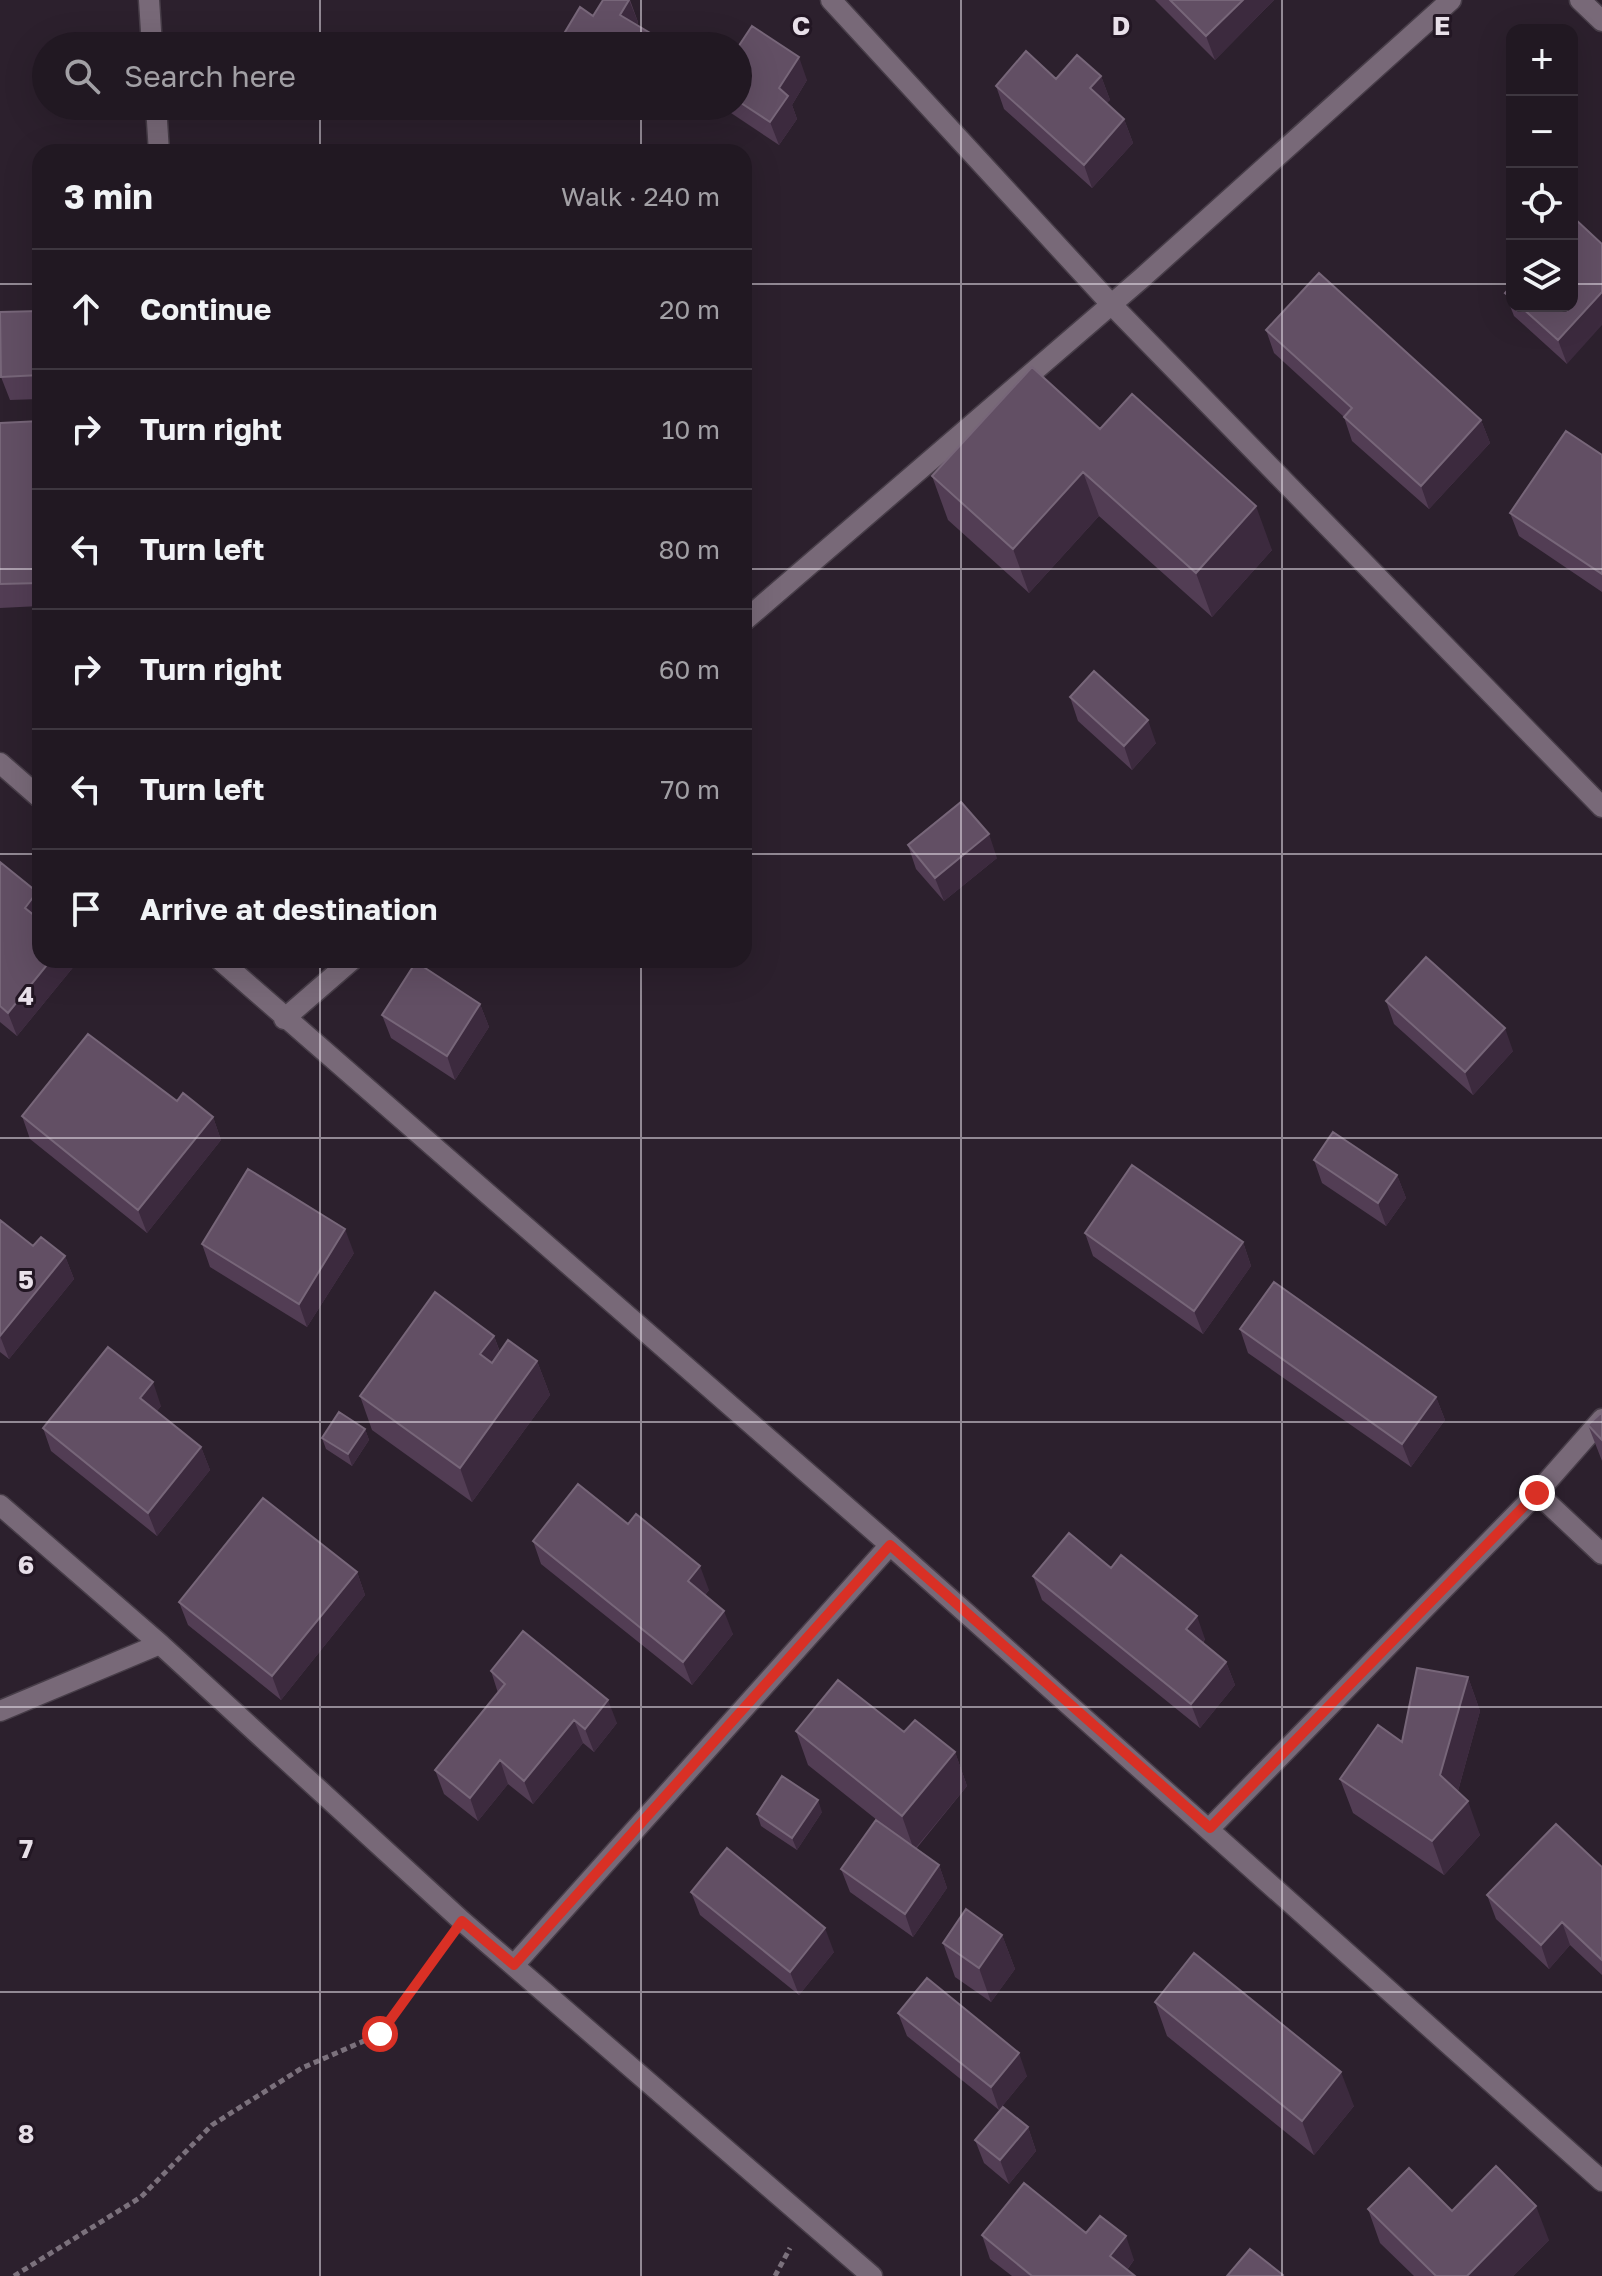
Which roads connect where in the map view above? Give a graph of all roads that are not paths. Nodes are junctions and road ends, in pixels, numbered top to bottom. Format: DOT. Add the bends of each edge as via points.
graph roads {
  1 [pos="149,0"];
  2 [pos="831,0"];
  3 [pos="1451,0"];
  4 [pos="1580,0"];
  5 [pos="1602,21"];
  6 [pos="151,32"];
  7 [pos="157,120"];
  8 [pos="158,144"];
  9 [pos="1111,304"];
  10 [pos="752,614"];
  11 [pos="0,763"];
  12 [pos="32,791"];
  13 [pos="1602,807"];
  14 [pos="229,968"];
  15 [pos="343,968"];
  16 [pos="284,1019"];
  17 [pos="1602,1419"];
  18 [pos="1537,1493"];
  19 [pos="0,1505"];
  20 [pos="890,1545"];
  21 [pos="1602,1554"];
  22 [pos="160,1644"];
  23 [pos="0,1711"];
  24 [pos="1210,1828"];
  25 [pos="514,1965"];
  26 [pos="1602,2181"];
  27 [pos="872,2276"];
  1 -- 6 [label="street"];
  2 -- 9 [label="street"];
  3 -- 9 [label="street"];
  4 -- 5 [label="street"];
  7 -- 8 [label="street"];
  9 -- 10 [label="street"];
  9 -- 13 [label="street"];
  11 -- 12 [label="street"];
  14 -- 16 [label="street"];
  15 -- 16 [label="street"];
  16 -- 20 [label="street"];
  17 -- 18 [label="street"];
  18 -- 21 [label="street"];
  18 -- 24 [label="street"];
  19 -- 22 [label="street"];
  20 -- 24 [label="street"];
  20 -- 25 [label="street"];
  22 -- 23 [label="street"];
  22 -- 25 [label="street"];
  24 -- 26 [label="street"];
  25 -- 27 [label="street"];
}
